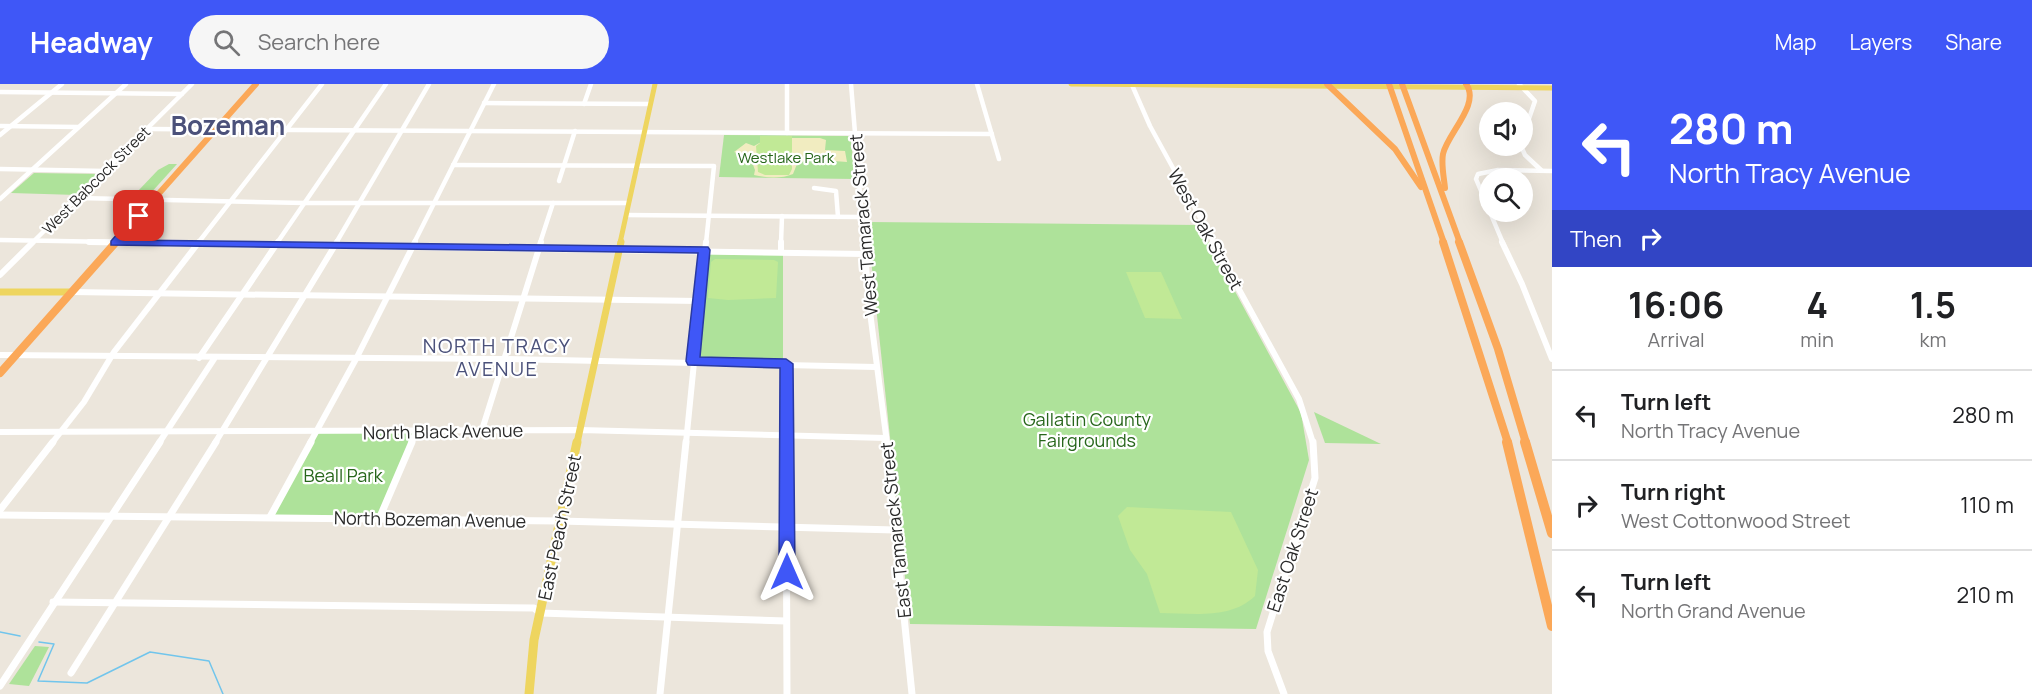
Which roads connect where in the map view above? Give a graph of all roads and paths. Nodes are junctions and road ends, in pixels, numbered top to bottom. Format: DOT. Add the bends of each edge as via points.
graph roads {
  1 [pos="62,84"];
  2 [pos="126,84"];
  3 [pos="192,84"];
  4 [pos="256,84"];
  5 [pos="322,84"];
  6 [pos="386,84"];
  7 [pos="429,84"];
  8 [pos="494,84"];
  9 [pos="591,84"];
  10 [pos="655,84"];
  11 [pos="787,84"];
  12 [pos="851,84"];
  13 [pos="977,84"];
  14 [pos="1071,84"];
  15 [pos="1132,84"];
  16 [pos="1187,84"];
  17 [pos="1389,84"];
  18 [pos="1402,84"];
  19 [pos="1177,85"];
  20 [pos="1222,85"];
  21 [pos="1328,85"];
  22 [pos="1467,86"];
  23 [pos="1521,86"];
  24 [pos="1552,88"];
  25 [pos="0,92"];
  26 [pos="51,93"];
  27 [pos="116,94"];
  28 [pos="182,94"];
  29 [pos="484,103"];
  30 [pos="584,104"];
  31 [pos="650,104"];
  32 [pos="1533,107"];
  33 [pos="0,126"];
  34 [pos="10,127"];
  35 [pos="78,127"];
  36 [pos="147,129"];
  37 [pos="215,130"];
  38 [pos="285,131"];
  39 [pos="575,131"];
  40 [pos="644,131"];
  41 [pos="353,132"];
  42 [pos="401,132"];
  43 [pos="470,132"];
  44 [pos="787,133"];
  45 [pos="855,134"];
  46 [pos="992,134"];
  47 [pos="0,135"];
  48 [pos="1527,156"];
  49 [pos="999,159"];
  50 [pos="564,164"];
  51 [pos="637,164"];
  52 [pos="453,165"];
  53 [pos="0,169"];
  54 [pos="33,169"];
  55 [pos="105,171"];
  56 [pos="1542,171"];
  57 [pos="1552,171"];
  58 [pos="559,181"];
  59 [pos="814,188"];
  60 [pos="1,196"];
  61 [pos="78,198"];
  62 [pos="153,200"];
  63 [pos="230,202"];
  64 [pos="305,203"];
  65 [pos="358,203"];
  66 [pos="434,203"];
  67 [pos="553,203"];
  68 [pos="629,203"];
  69 [pos="626,215"];
  70 [pos="708,216"];
  71 [pos="782,216"];
  72 [pos="838,217"];
  73 [pos="862,217"];
  74 [pos="1453,223"];
  75 [pos="1438,225"];
  76 [pos="0,240"];
  77 [pos="35,241"];
  78 [pos="115,243"];
  79 [pos="196,245"];
  80 [pos="276,246"];
  81 [pos="333,246"];
  82 [pos="412,247"];
  83 [pos="539,248"];
  84 [pos="618,249"];
  85 [pos="704,250"];
  86 [pos="781,252"];
  87 [pos="865,254"];
  88 [pos="0,275"];
  89 [pos="0,292"];
  90 [pos="71,292"];
  91 [pos="159,294"];
  92 [pos="241,294"];
  93 [pos="305,295"];
  94 [pos="387,296"];
  95 [pos="523,298"];
  96 [pos="607,299"];
  97 [pos="699,300"];
  98 [pos="0,355"];
  99 [pos="14,356"];
  100 [pos="111,358"];
  101 [pos="199,358"];
  102 [pos="214,359"];
  103 [pos="268,359"];
  104 [pos="356,359"];
  105 [pos="504,359"];
  106 [pos="1552,359"];
  107 [pos="594,361"];
  108 [pos="693,361"];
  109 [pos="786,364"];
  110 [pos="876,367"];
  111 [pos="0,373"];
  112 [pos="1285,373"];
  113 [pos="482,430"];
  114 [pos="580,430"];
  115 [pos="61,431"];
  116 [pos="0,432"];
  117 [pos="166,432"];
  118 [pos="222,432"];
  119 [pos="316,432"];
  120 [pos="416,432"];
  121 [pos="686,432"];
  122 [pos="786,435"];
  123 [pos="886,438"];
  124 [pos="0,510"];
  125 [pos="0,515"];
  126 [pos="110,515"];
  127 [pos="169,516"];
  128 [pos="270,517"];
  129 [pos="379,519"];
  130 [pos="560,520"];
  131 [pos="677,524"];
  132 [pos="787,527"];
  133 [pos="895,530"];
  134 [pos="1552,533"];
  135 [pos="53,602"];
  136 [pos="114,603"];
  137 [pos="540,613"];
  138 [pos="668,618"];
  139 [pos="786,621"];
  140 [pos="1552,626"];
  141 [pos="71,673"];
  142 [pos="0,686"];
  143 [pos="529,694"];
  144 [pos="660,694"];
  145 [pos="787,694"];
  146 [pos="912,694"];
  147 [pos="1284,694"];
  1 -- 26 [label="street"];
  2 -- 27 [label="street"];
  3 -- 28 [label="street, West Babcock Street"];
  4 -- 37 [label="highway"];
  5 -- 38 [label="street"];
  6 -- 41 [label="street"];
  7 -- 42 [label="street"];
  8 -- 29 [label="street"];
  9 -- 30 [label="street"];
  10 -- 31 [label="main road, East Peach Street"];
  11 -- 44 [label="street"];
  12 -- 45 [label="street, West Tamarack Street"];
  13 -- 46 [label="street"];
  14 -- 15 [label="main road"];
  15 -- 19 [label="main road"];
  15 -- 112 [label="street, West Oak Street" via="1150,126"];
  16 -- 19 [label="main road"];
  17 -- 75 [label="highway"];
  18 -- 74 [label="highway"];
  19 -- 20 [label="main road"];
  20 -- 21 [label="main road"];
  21 -- 22 [label="main road"];
  21 -- 75 [label="highway" via="1395,149 1409,167"];
  22 -- 23 [label="main road"];
  22 -- 74 [label="highway" via="1470,102 1443,154 1442,176"];
  23 -- 24 [label="main road"];
  23 -- 32 [label="street" via="1535,101"];
  25 -- 26 [label="street"];
  26 -- 27 [label="street"];
  26 -- 34 [label="street"];
  27 -- 28 [label="street"];
  27 -- 35 [label="street"];
  28 -- 36 [label="street, West Babcock Street"];
  29 -- 30 [label="street"];
  29 -- 43 [label="street"];
  30 -- 31 [label="street"];
  31 -- 40 [label="main road, East Peach Street"];
  33 -- 34 [label="street"];
  34 -- 35 [label="street"];
  34 -- 47 [label="street"];
  35 -- 54 [label="street"];
  36 -- 37 [label="street"];
  36 -- 55 [label="street, West Babcock Street"];
  37 -- 38 [label="street"];
  37 -- 62 [label="highway"];
  38 -- 41 [label="street"];
  38 -- 63 [label="street"];
  39 -- 40 [label="street"];
  39 -- 43 [label="street"];
  39 -- 50 [label="street"];
  40 -- 44 [label="street"];
  40 -- 51 [label="main road, East Peach Street"];
  41 -- 42 [label="street"];
  41 -- 64 [label="street"];
  42 -- 43 [label="street"];
  42 -- 65 [label="street"];
  43 -- 52 [label="street"];
  44 -- 45 [label="street"];
  45 -- 46 [label="street"];
  45 -- 73 [label="street, West Tamarack Street"];
  46 -- 49 [label="street"];
  48 -- 56 [label="street"];
  50 -- 51 [label="street"];
  50 -- 52 [label="street"];
  50 -- 58 [label="street"];
  51 -- 68 [label="main road, East Peach Street"];
  51 -- 70 [label="street" via="714,166"];
  52 -- 66 [label="street"];
  53 -- 54 [label="street"];
  54 -- 55 [label="street"];
  54 -- 60 [label="street"];
  55 -- 61 [label="street, West Babcock Street"];
  56 -- 57 [label="street"];
  56 -- 106 [label="street" via="1490,171 1478,174 1476,179"];
  59 -- 72 [label="street" via="836,191"];
  61 -- 62 [label="street"];
  61 -- 77 [label="street, West Babcock Street"];
  62 -- 63 [label="street"];
  62 -- 78 [label="highway"];
  63 -- 64 [label="street"];
  63 -- 79 [label="street"];
  64 -- 65 [label="street"];
  64 -- 80 [label="street"];
  65 -- 66 [label="street"];
  65 -- 81 [label="street"];
  66 -- 67 [label="street"];
  66 -- 82 [label="street"];
  67 -- 68 [label="street"];
  67 -- 83 [label="street"];
  68 -- 69 [label="main road, East Peach Street"];
  69 -- 70 [label="street"];
  69 -- 84 [label="main road, East Peach Street"];
  70 -- 71 [label="street"];
  70 -- 85 [label="street"];
  71 -- 72 [label="street"];
  71 -- 86 [label="street"];
  72 -- 73 [label="street"];
  73 -- 87 [label="street, West Tamarack Street"];
  74 -- 134 [label="highway" via="1498,349"];
  75 -- 140 [label="highway" via="1506,437"];
  76 -- 77 [label="street"];
  77 -- 78 [label="street"];
  77 -- 88 [label="street, West Babcock Street"];
  78 -- 79 [label="street"];
  78 -- 90 [label="highway"];
  79 -- 80 [label="street"];
  79 -- 91 [label="street"];
  80 -- 81 [label="street"];
  80 -- 92 [label="street"];
  81 -- 82 [label="street"];
  81 -- 93 [label="street"];
  82 -- 83 [label="street"];
  82 -- 94 [label="street"];
  83 -- 84 [label="street"];
  83 -- 95 [label="street"];
  84 -- 85 [label="street"];
  84 -- 96 [label="main road, East Peach Street"];
  85 -- 86 [label="street"];
  85 -- 97 [label="street"];
  86 -- 87 [label="street"];
  87 -- 110 [label="street, West Tamarack Street"];
  89 -- 90 [label="main road"];
  90 -- 91 [label="street"];
  90 -- 99 [label="highway"];
  91 -- 92 [label="street"];
  91 -- 100 [label="street"];
  92 -- 93 [label="street"];
  92 -- 101 [label="street"];
  93 -- 94 [label="street"];
  93 -- 103 [label="street"];
  94 -- 95 [label="street"];
  94 -- 104 [label="street"];
  95 -- 96 [label="street"];
  95 -- 105 [label="street"];
  96 -- 97 [label="street"];
  96 -- 107 [label="main road, East Peach Street"];
  97 -- 108 [label="street"];
  98 -- 99 [label="street"];
  99 -- 100 [label="street"];
  99 -- 111 [label="highway"];
  100 -- 101 [label="street"];
  100 -- 115 [label="street"];
  101 -- 102 [label="street"];
  102 -- 103 [label="street"];
  102 -- 117 [label="street"];
  103 -- 104 [label="street"];
  103 -- 118 [label="street"];
  104 -- 105 [label="street"];
  104 -- 119 [label="street"];
  105 -- 107 [label="street"];
  105 -- 113 [label="street"];
  107 -- 108 [label="street"];
  107 -- 114 [label="main road, East Peach Street"];
  108 -- 109 [label="street"];
  108 -- 121 [label="street"];
  109 -- 110 [label="street"];
  109 -- 122 [label="street"];
  110 -- 123 [label="street, East Tamarack Street"];
  112 -- 147 [label="street, East Oak Street" via="1306,415 1316,464 1312,491 1267,632 1268,651"];
  113 -- 114 [label="street, North Black Avenue"];
  113 -- 120 [label="street, North Black Avenue"];
  114 -- 121 [label="street, North Black Avenue"];
  114 -- 130 [label="main road, East Peach Street"];
  115 -- 116 [label="street, North Black Avenue"];
  115 -- 117 [label="street, North Black Avenue"];
  115 -- 124 [label="street"];
  117 -- 118 [label="street, North Black Avenue"];
  117 -- 126 [label="street"];
  118 -- 119 [label="street, North Black Avenue"];
  118 -- 127 [label="street"];
  119 -- 120 [label="street, North Black Avenue"];
  119 -- 128 [label="street"];
  120 -- 129 [label="street"];
  121 -- 122 [label="street, North Black Avenue"];
  121 -- 131 [label="street"];
  122 -- 123 [label="street, North Black Avenue"];
  122 -- 132 [label="street"];
  123 -- 133 [label="street, East Tamarack Street"];
  125 -- 126 [label="street, North Bozeman Avenue"];
  126 -- 127 [label="street, North Bozeman Avenue"];
  126 -- 135 [label="street"];
  127 -- 128 [label="street, North Bozeman Avenue"];
  127 -- 136 [label="street"];
  128 -- 129 [label="street, North Bozeman Avenue"];
  129 -- 130 [label="street, North Bozeman Avenue"];
  130 -- 131 [label="street, North Bozeman Avenue"];
  130 -- 137 [label="main road, East Peach Street"];
  131 -- 132 [label="street, North Bozeman Avenue"];
  131 -- 138 [label="street"];
  132 -- 133 [label="street, North Bozeman Avenue"];
  132 -- 139 [label="street"];
  133 -- 146 [label="street, East Tamarack Street"];
  135 -- 136 [label="street"];
  135 -- 142 [label="street"];
  136 -- 137 [label="street" via="534,608"];
  136 -- 141 [label="street"];
  137 -- 138 [label="street"];
  137 -- 143 [label="main road, East Peach Street"];
  138 -- 139 [label="street"];
  138 -- 144 [label="street"];
  139 -- 145 [label="street"];
}
